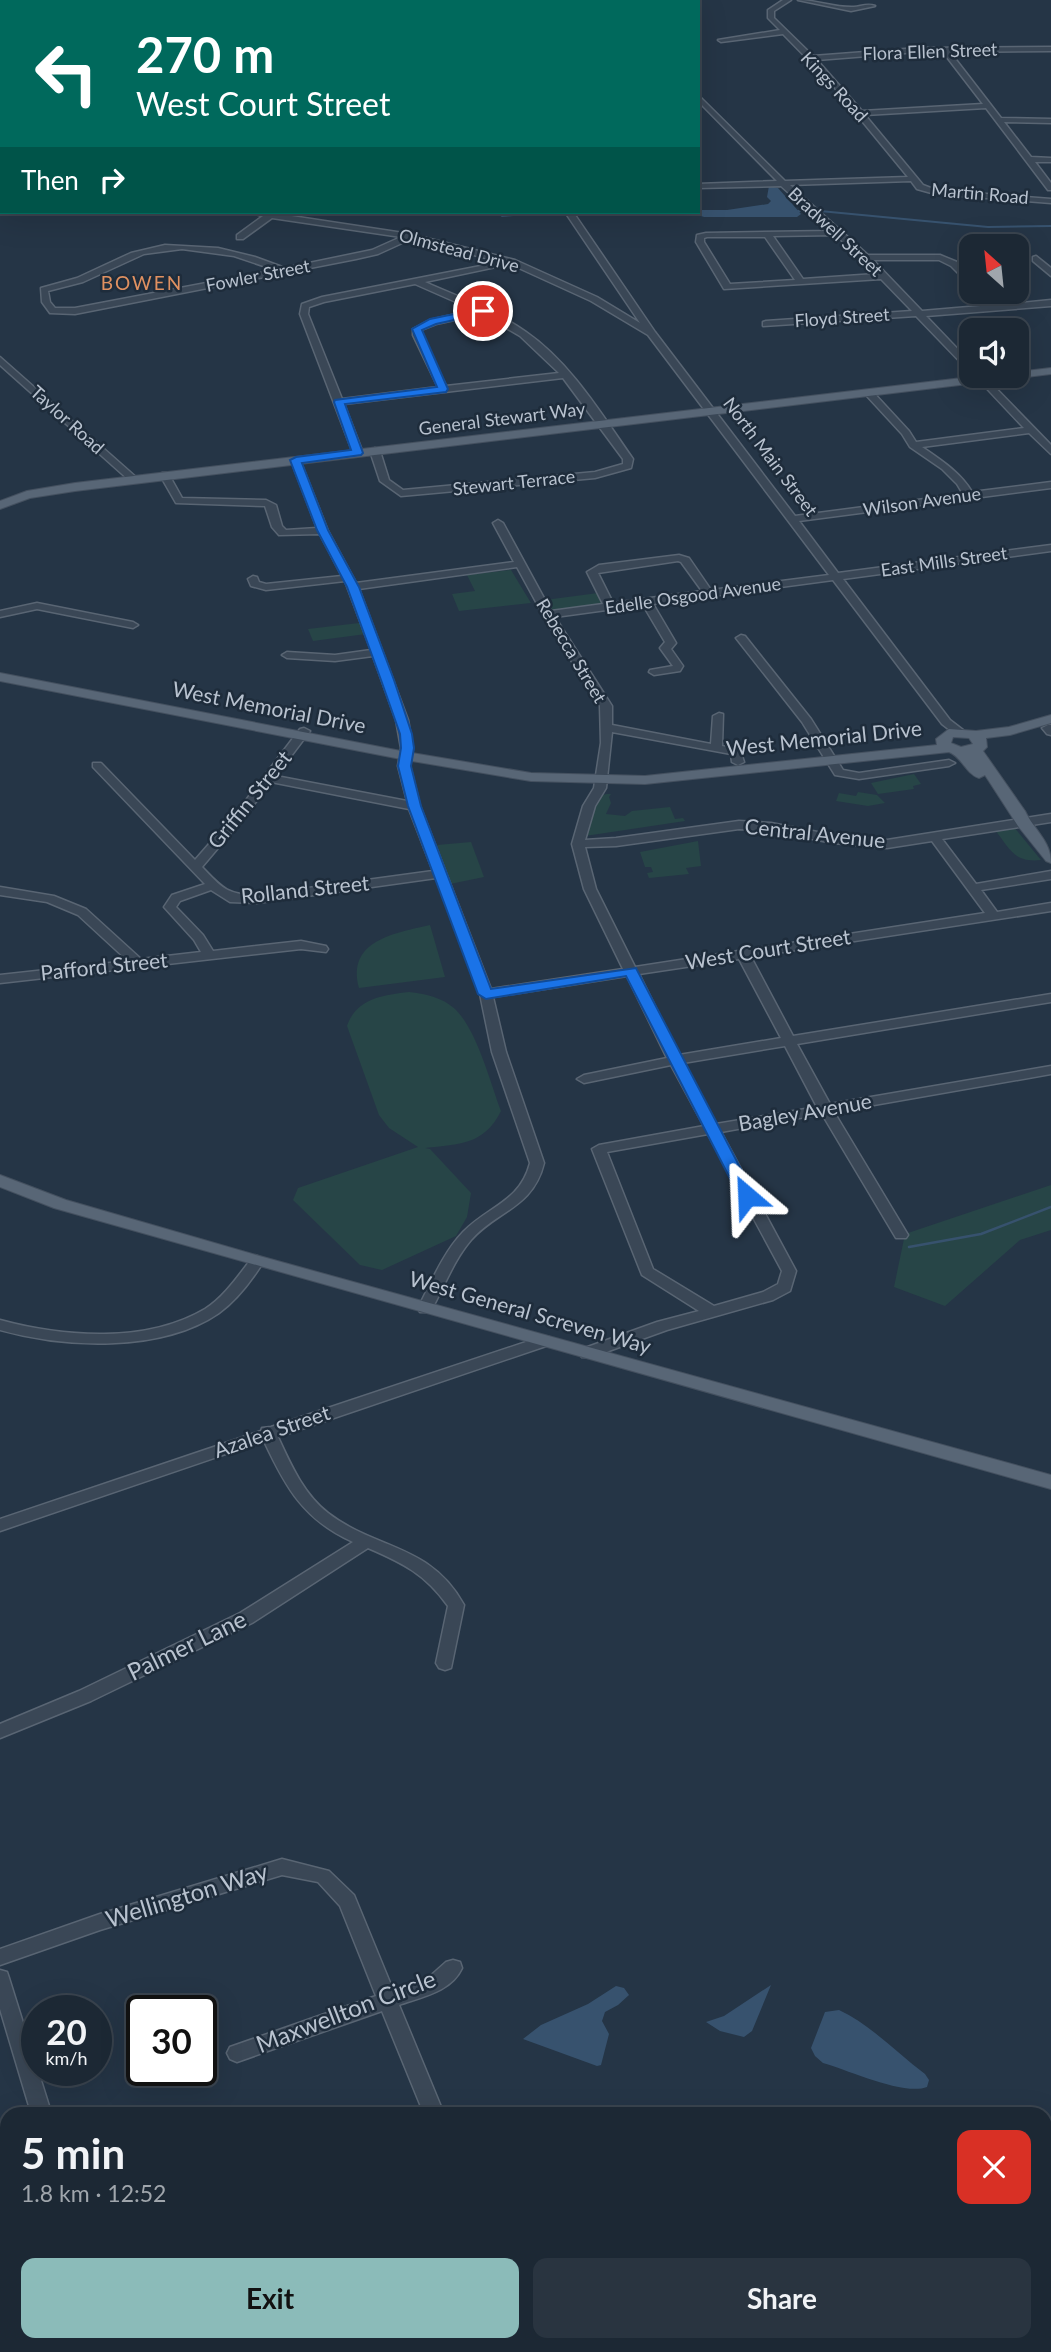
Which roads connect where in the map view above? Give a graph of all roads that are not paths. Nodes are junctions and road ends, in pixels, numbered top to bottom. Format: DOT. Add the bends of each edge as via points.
graph roads {
  1 [pos="788,0"];
  2 [pos="801,0"];
  3 [pos="872,6"];
  4 [pos="784,32"];
  5 [pos="721,40"];
  6 [pos="945,50"];
  7 [pos="1050,50"];
  8 [pos="809,58"];
  9 [pos="700,99"];
  10 [pos="700,106"];
  11 [pos="988,106"];
  12 [pos="860,113"];
  13 [pos="1000,120"];
  14 [pos="1051,121"];
  15 [pos="1030,159"];
  16 [pos="1051,160"];
  17 [pos="914,179"];
  18 [pos="782,182"];
  19 [pos="769,183"];
  20 [pos="700,186"];
  21 [pos="1051,188"];
  22 [pos="1051,201"];
  23 [pos="260,214"];
  24 [pos="267,214"];
  25 [pos="570,214"];
  26 [pos="838,233"];
  27 [pos="767,234"];
  28 [pos="410,236"];
  29 [pos="240,237"];
  30 [pos="866,258"];
  31 [pos="1036,259"];
  32 [pos="512,262"];
  33 [pos="959,269"];
  34 [pos="282,270"];
  35 [pos="1051,273"];
  36 [pos="882,276"];
  37 [pos="416,281"];
  38 [pos="800,282"];
  39 [pos="1051,303"];
  40 [pos="996,304"];
  41 [pos="999,307"];
  42 [pos="483,311"];
  43 [pos="919,314"];
  44 [pos="766,324"];
  45 [pos="653,334"];
  46 [pos="959,356"];
  47 [pos="0,360"];
  48 [pos="1051,371"];
  49 [pos="1029,374"];
  50 [pos="565,375"];
  51 [pos="959,381"];
  52 [pos="991,388"];
  53 [pos="443,389"];
  54 [pos="869,393"];
  55 [pos="339,402"];
  56 [pos="710,410"];
  57 [pos="603,425"];
  58 [pos="1031,430"];
  59 [pos="913,445"];
  60 [pos="374,451"];
  61 [pos="1051,451"];
  62 [pos="358,453"];
  63 [pos="296,460"];
  64 [pos="165,475"];
  65 [pos="134,480"];
  66 [pos="1051,485"];
  67 [pos="969,495"];
  68 [pos="0,505"];
  69 [pos="793,519"];
  70 [pos="498,523"];
  71 [pos="323,530"];
  72 [pos="1051,548"];
  73 [pos="519,564"];
  74 [pos="836,576"];
  75 [pos="253,579"];
  76 [pos="351,582"];
  77 [pos="708,593"];
  78 [pos="646,602"];
  79 [pos="610,607"];
  80 [pos="0,614"];
  81 [pos="548,615"];
  82 [pos="133,625"];
  83 [pos="741,638"];
  84 [pos="376,653"];
  85 [pos="287,655"];
  86 [pos="0,670"];
  87 [pos="654,672"];
  88 [pos="0,677"];
  89 [pos="719,716"];
  90 [pos="1050,726"];
  91 [pos="606,727"];
  92 [pos="302,733"];
  93 [pos="960,739"];
  94 [pos="716,747"];
  95 [pos="407,752"];
  96 [pos="830,757"];
  97 [pos="738,762"];
  98 [pos="949,764"];
  99 [pos="97,765"];
  100 [pos="270,778"];
  101 [pos="601,781"];
  102 [pos="414,806"];
  103 [pos="1051,818"];
  104 [pos="1023,823"];
  105 [pos="935,837"];
  106 [pos="578,844"];
  107 [pos="1051,858"];
  108 [pos="194,868"];
  109 [pos="441,874"];
  110 [pos="1051,875"];
  111 [pos="212,886"];
  112 [pos="974,888"];
  113 [pos="0,891"];
  114 [pos="1051,907"];
  115 [pos="993,915"];
  116 [pos="322,949"];
  117 [pos="743,954"];
  118 [pos="209,956"];
  119 [pos="138,964"];
  120 [pos="631,971"];
  121 [pos="0,979"];
  122 [pos="486,994"];
  123 [pos="1051,998"];
  124 [pos="791,1041"];
  125 [pos="675,1060"];
  126 [pos="1051,1070"];
  127 [pos="584,1079"];
  128 [pos="826,1110"];
  129 [pos="713,1128"];
  130 [pos="0,1181"];
  131 [pos="901,1235"];
  132 [pos="257,1261"];
  133 [pos="425,1308"];
  134 [pos="712,1312"];
  135 [pos="1,1327"];
  136 [pos="544,1340"];
  137 [pos="587,1353"];
  138 [pos="268,1432"];
  139 [pos="1051,1482"];
  140 [pos="0,1525"];
  141 [pos="365,1542"];
  142 [pos="445,1663"];
  143 [pos="0,1731"];
  144 [pos="0,1957"];
  145 [pos="453,1968"];
  146 [pos="0,1978"];
  147 [pos="389,2001"];
  148 [pos="237,2053"];
  149 [pos="39,2106"];
  150 [pos="431,2107"];
  1 -- 4 [label="street, Kings Road" via="770,12"];
  2 -- 3 [label="street" via="851,9"];
  4 -- 5 [label="street"];
  4 -- 8 [label="street, Kings Road"];
  6 -- 7 [label="street, Flora Ellen Street"];
  6 -- 8 [label="street, Flora Ellen Street"];
  6 -- 11 [label="street"];
  8 -- 12 [label="street, Kings Road"];
  9 -- 18 [label="street, Bradwell Street"];
  10 -- 19 [label="street, Bradwell Street"];
  11 -- 12 [label="street"];
  11 -- 13 [label="street"];
  12 -- 17 [label="street, Kings Road"];
  13 -- 14 [label="street"];
  13 -- 15 [label="street"];
  15 -- 16 [label="street"];
  15 -- 21 [label="street"];
  17 -- 18 [label="street"];
  17 -- 22 [label="street, Martin Road" via="925,190"];
  18 -- 19 [label="street"];
  18 -- 26 [label="street, Bradwell Street"];
  19 -- 20 [label="street"];
  23 -- 29 [label="street"];
  24 -- 28 [label="street, Olmstead Drive"];
  25 -- 45 [label="street, North Main Street"];
  26 -- 27 [label="street"];
  26 -- 30 [label="street, Bradwell Street"];
  27 -- 38 [label="street"];
  27 -- 38 [label="street" via="700,237 700,242 727,287"];
  28 -- 32 [label="street, Olmstead Drive"];
  28 -- 34 [label="street, Fowler Street" via="375,253"];
  30 -- 33 [label="street" via="940,257"];
  30 -- 36 [label="street, Bradwell Street"];
  31 -- 35 [label="street"];
  32 -- 37 [label="street"];
  32 -- 45 [label="street, Olmstead Drive" via="594,299"];
  34 -- 34 [label="street, Fowler Street" via="61,312 47,306 44,290 82,279 146,250 176,247 255,259"];
  36 -- 38 [label="street"];
  36 -- 43 [label="street, Bradwell Street"];
  37 -- 42 [label="street"];
  37 -- 55 [label="street" via="305,306 304,314"];
  39 -- 41 [label="street, Floyd Street"];
  40 -- 41 [label="street"];
  41 -- 43 [label="street, Floyd Street"];
  42 -- 50 [label="street" via="535,343"];
  42 -- 53 [label="street" via="433,321 417,329"];
  43 -- 44 [label="street, Floyd Street"];
  43 -- 46 [label="street, Bradwell Street"];
  45 -- 56 [label="street, North Main Street"];
  47 -- 65 [label="street, Taylor Road"];
  48 -- 49 [label="main road"];
  50 -- 53 [label="street"];
  50 -- 57 [label="street"];
  51 -- 54 [label="main road, General Stewart Way"];
  52 -- 58 [label="street"];
  53 -- 55 [label="street"];
  54 -- 56 [label="main road, General Stewart Way"];
  54 -- 59 [label="street"];
  55 -- 62 [label="street"];
  56 -- 57 [label="main road, General Stewart Way"];
  56 -- 69 [label="street, North Main Street"];
  57 -- 60 [label="main road, General Stewart Way"];
  57 -- 60 [label="street, Stewart Terrace" via="628,459 628,466 595,475 401,493 386,481"];
  58 -- 59 [label="street"];
  58 -- 61 [label="street"];
  59 -- 67 [label="street" via="945,467"];
  60 -- 62 [label="main road, General Stewart Way"];
  62 -- 63 [label="main road, General Stewart Way"];
  63 -- 64 [label="main road, General Stewart Way"];
  63 -- 71 [label="street"];
  64 -- 65 [label="main road, General Stewart Way"];
  64 -- 71 [label="street" via="179,501 266,503 283,533"];
  65 -- 68 [label="main road, General Stewart Way" via="48,491"];
  66 -- 67 [label="street, Wilson Avenue"];
  67 -- 69 [label="street, Wilson Avenue"];
  69 -- 74 [label="street, North Main Street"];
  70 -- 73 [label="street, Rebecca Street"];
  71 -- 76 [label="street"];
  72 -- 74 [label="street, East Mills Street"];
  73 -- 76 [label="street"];
  73 -- 81 [label="street, Rebecca Street"];
  74 -- 77 [label="street, Edelle Osgood Avenue"];
  74 -- 93 [label="street, North Main Street"];
  75 -- 76 [label="street" via="266,586"];
  76 -- 84 [label="street"];
  77 -- 78 [label="street, Edelle Osgood Avenue"];
  77 -- 79 [label="street" via="687,562 679,558 599,568 592,572"];
  78 -- 79 [label="street, Edelle Osgood Avenue"];
  78 -- 87 [label="street" via="671,643 665,648 678,666"];
  79 -- 81 [label="street, Edelle Osgood Avenue"];
  80 -- 82 [label="street" via="37,606"];
  81 -- 91 [label="street, Rebecca Street" via="606,706"];
  83 -- 96 [label="street"];
  84 -- 85 [label="street" via="335,658"];
  84 -- 95 [label="street" via="402,720"];
  86 -- 92 [label="main road, West Memorial Drive"];
  88 -- 92 [label="main road, West Memorial Drive"];
  89 -- 94 [label="street"];
  90 -- 93 [label="main road, West Memorial Drive"];
  91 -- 94 [label="street"];
  91 -- 101 [label="street, Rebecca Street"];
  92 -- 95 [label="main road, West Memorial Drive"];
  92 -- 100 [label="street, Griffin Street"];
  93 -- 96 [label="main road, West Memorial Drive" via="881,757"];
  93 -- 104 [label="main road, North Main Street" via="1010,814"];
  94 -- 97 [label="street" via="736,752"];
  95 -- 101 [label="main road, West Memorial Drive" via="515,775"];
  95 -- 102 [label="street" via="406,778"];
  96 -- 97 [label="main road, West Memorial Drive"];
  96 -- 98 [label="street" via="839,773 859,776"];
  96 -- 101 [label="main road, West Memorial Drive" via="645,780"];
  97 -- 101 [label="main road, West Memorial Drive"];
  99 -- 108 [label="street, Rolland Street"];
  100 -- 102 [label="street"];
  100 -- 108 [label="street, Griffin Street"];
  101 -- 106 [label="street"];
  102 -- 109 [label="street"];
  103 -- 104 [label="street, Central Avenue"];
  104 -- 105 [label="street, Central Avenue"];
  104 -- 107 [label="main road, North Main Street"];
  105 -- 106 [label="street, Central Avenue" via="870,843 739,825"];
  105 -- 112 [label="street"];
  106 -- 120 [label="street" via="590,889"];
  108 -- 111 [label="street, Rolland Street"];
  109 -- 111 [label="street, Rolland Street" via="242,899 228,897"];
  109 -- 122 [label="street"];
  110 -- 112 [label="street"];
  111 -- 118 [label="street, Pafford Street" via="176,898 170,907"];
  112 -- 115 [label="street"];
  113 -- 119 [label="street" via="50,899 82,912"];
  114 -- 115 [label="street, West Court Street"];
  115 -- 117 [label="street, West Court Street"];
  116 -- 118 [label="street, Pafford Street" via="301,945"];
  117 -- 120 [label="street, West Court Street"];
  117 -- 124 [label="street"];
  118 -- 119 [label="street, Pafford Street"];
  119 -- 121 [label="street, Pafford Street"];
  120 -- 122 [label="street, West Court Street"];
  120 -- 125 [label="street"];
  122 -- 133 [label="street" via="499,1052 536,1156 536,1171 522,1196 464,1240"];
  123 -- 124 [label="street"];
  124 -- 125 [label="street"];
  124 -- 128 [label="street"];
  125 -- 127 [label="street"];
  125 -- 129 [label="street"];
  126 -- 128 [label="street, Bagley Avenue"];
  128 -- 129 [label="street, Bagley Avenue"];
  128 -- 131 [label="street"];
  129 -- 134 [label="street" via="789,1271 785,1287"];
  129 -- 134 [label="street, Bagley Avenue" via="598,1149 647,1272"];
  130 -- 132 [label="main road, West General Screven Way" via="60,1204"];
  132 -- 133 [label="main road, West General Screven Way"];
  132 -- 135 [label="street" via="218,1306 173,1327 85,1339"];
  133 -- 136 [label="main road, West General Screven Way"];
  134 -- 137 [label="street"];
  136 -- 137 [label="main road, West General Screven Way"];
  136 -- 138 [label="street, Azalea Street"];
  137 -- 139 [label="main road, West General Screven Way"];
  138 -- 140 [label="street, Azalea Street"];
  138 -- 141 [label="street" via="312,1508"];
  141 -- 142 [label="street" via="423,1568 456,1605"];
  141 -- 143 [label="street, Palmer Lane" via="246,1618 85,1696"];
  144 -- 147 [label="street, Wellington Way" via="282,1867 323,1876 347,1901"];
  145 -- 147 [label="street, Maxwellton Circle" via="435,1984"];
  146 -- 149 [label="street"];
  147 -- 148 [label="street, Maxwellton Circle"];
  147 -- 150 [label="street, Wellington Way"];
}
